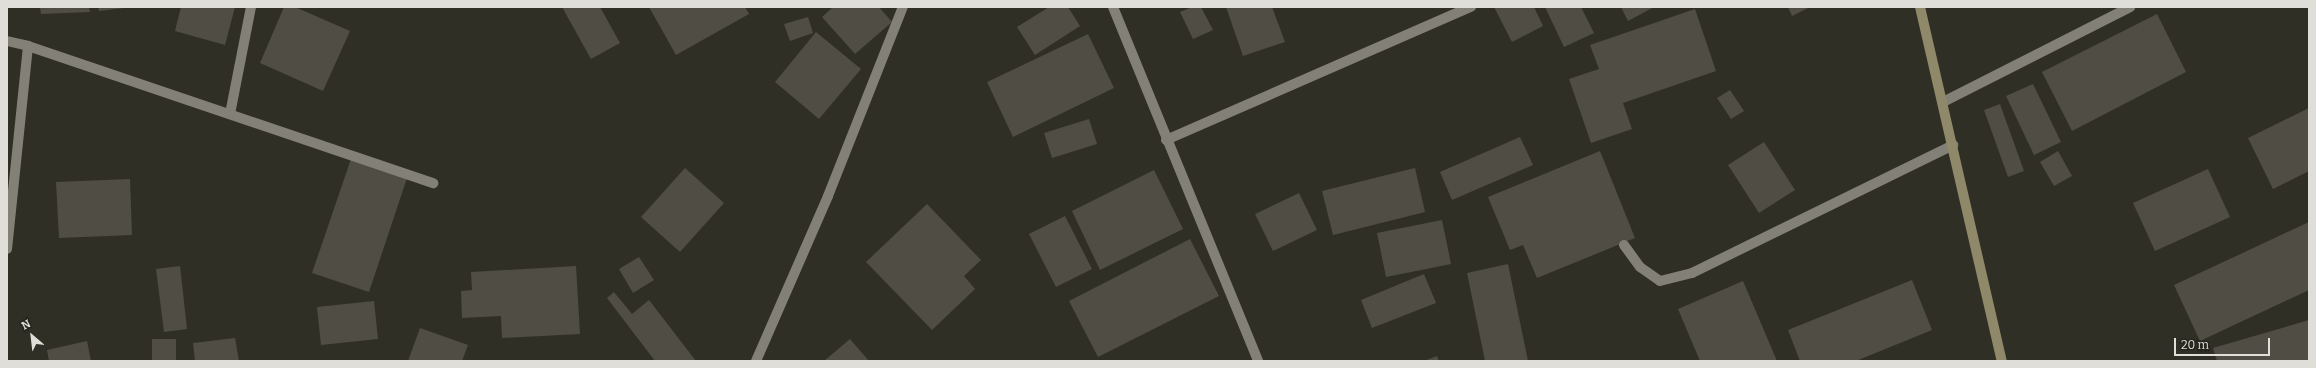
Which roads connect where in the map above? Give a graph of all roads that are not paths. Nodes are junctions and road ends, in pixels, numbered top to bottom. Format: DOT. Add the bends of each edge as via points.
graph roads {
  1 [pos="251,7"];
  2 [pos="903,7"];
  3 [pos="1113,7"];
  4 [pos="1471,7"];
  5 [pos="1920,7"];
  6 [pos="2130,7"];
  7 [pos="7,41"];
  8 [pos="28,46"];
  9 [pos="1943,102"];
  10 [pos="230,114"];
  11 [pos="1166,140"];
  12 [pos="1953,145"];
  13 [pos="433,183"];
  14 [pos="1624,245"];
  15 [pos="7,249"];
  16 [pos="756,361"];
  17 [pos="1258,361"];
  18 [pos="2002,361"];
  1 -- 10 [label="street"];
  2 -- 16 [label="street" via="828,196"];
  3 -- 11 [label="street"];
  4 -- 11 [label="street"];
  5 -- 9 [label="main road"];
  6 -- 9 [label="street"];
  7 -- 8 [label="street"];
  8 -- 10 [label="street"];
  8 -- 15 [label="street"];
  9 -- 12 [label="main road"];
  10 -- 13 [label="street"];
  11 -- 17 [label="street"];
  12 -- 14 [label="street" via="1692,273 1660,281 1640,267"];
  12 -- 18 [label="main road"];
}
